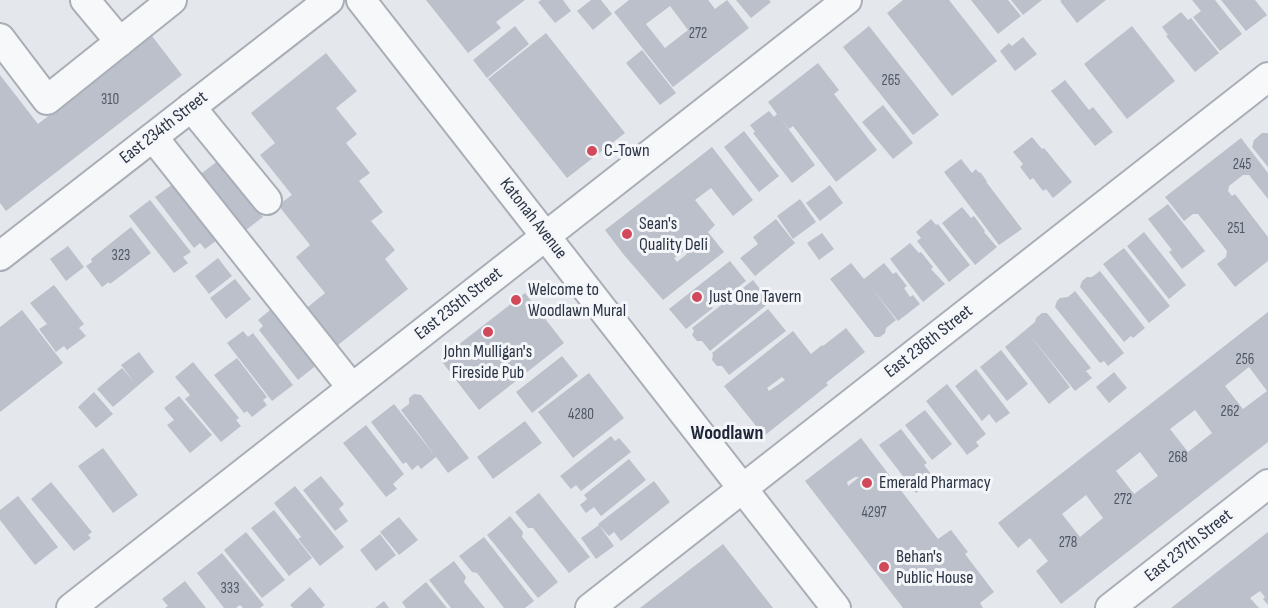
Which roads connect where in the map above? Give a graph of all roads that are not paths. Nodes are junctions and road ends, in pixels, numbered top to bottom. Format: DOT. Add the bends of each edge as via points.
graph roads {
  1 [pos="84,0"];
  2 [pos="172,0"];
  3 [pos="329,0"];
  4 [pos="361,0"];
  5 [pos="847,0"];
  6 [pos="0,38"];
  7 [pos="120,42"];
  8 [pos="1268,77"];
  9 [pos="191,107"];
  10 [pos="153,138"];
  11 [pos="267,200"];
  12 [pos="546,236"];
  13 [pos="0,256"];
  14 [pos="352,388"];
  15 [pos="1268,484"];
  16 [pos="743,488"];
  17 [pos="71,608"];
  18 [pos="590,608"];
  19 [pos="836,608"];
  20 [pos="1110,608"];
  1 -- 7 [label="street"];
  2 -- 7 [label="street"];
  3 -- 9 [label="street, East 234th Street"];
  4 -- 12 [label="street, Katonah Avenue"];
  5 -- 12 [label="street, East 235th Street"];
  6 -- 7 [label="street" via="47,100"];
  8 -- 16 [label="street, East 236th Street"];
  9 -- 10 [label="street, East 234th Street"];
  9 -- 11 [label="street"];
  10 -- 13 [label="street, East 234th Street"];
  10 -- 14 [label="street"];
  12 -- 14 [label="street, East 235th Street"];
  12 -- 16 [label="street, Katonah Avenue"];
  14 -- 17 [label="street, East 235th Street"];
  15 -- 20 [label="street, East 237th Street"];
  16 -- 18 [label="street, East 236th Street"];
  16 -- 19 [label="street, Katonah Avenue"];
}
